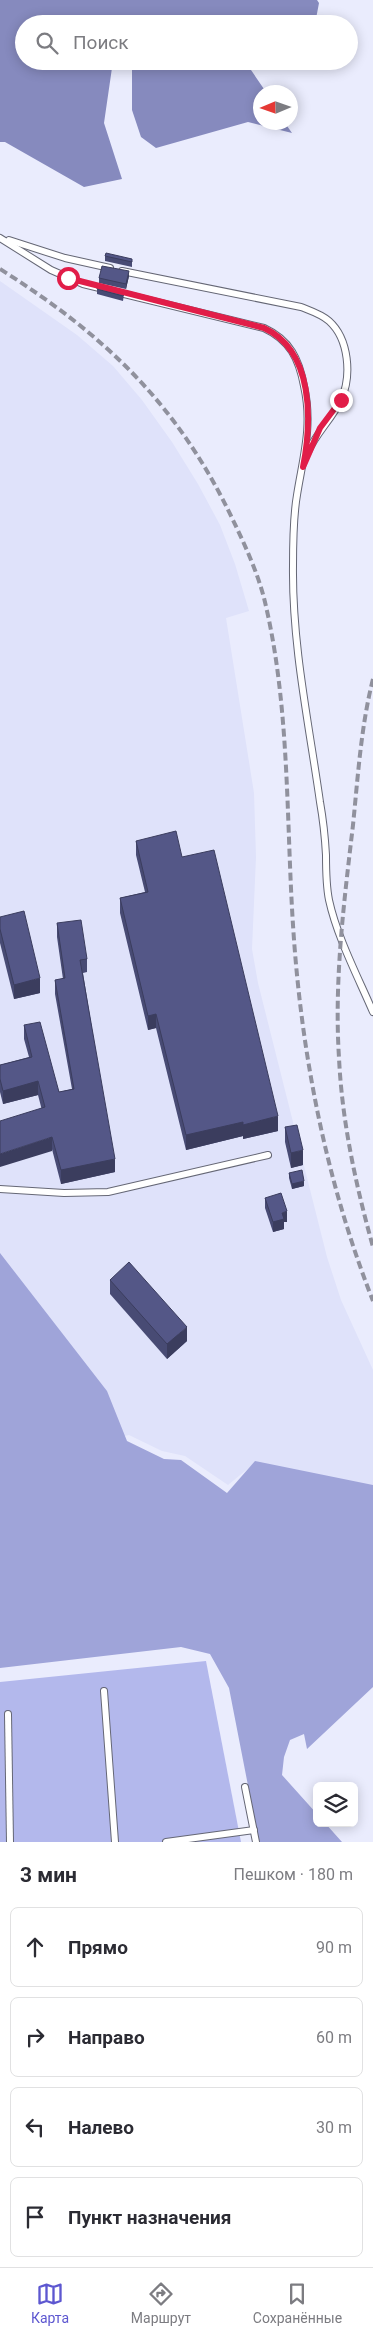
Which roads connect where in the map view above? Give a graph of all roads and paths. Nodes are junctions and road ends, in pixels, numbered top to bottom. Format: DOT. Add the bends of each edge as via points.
graph roads {
  1 [pos="0,237"];
  2 [pos="303,467"];
  3 [pos="373,1012"];
  4 [pos="268,1155"];
  5 [pos="0,1189"];
  6 [pos="104,1691"];
  7 [pos="8,1714"];
  8 [pos="245,1787"];
  9 [pos="254,1830"];
  10 [pos="10,1842"];
  11 [pos="115,1842"];
  12 [pos="166,1842"];
  13 [pos="256,1842"];
  1 -- 2 [label="lane" via="52,270 76,281 276,333 292,350 305,387 308,422"];
  1 -- 2 [label="lane" via="65,258 301,307 330,322 345,348 345,383 341,400 320,428"];
  2 -- 3 [label="lane" via="293,523 294,594 324,833 328,898"];
  4 -- 5 [label="lane" via="108,1192 71,1194"];
  6 -- 11 [label="lane"];
  7 -- 10 [label="lane"];
  8 -- 9 [label="lane"];
  9 -- 12 [label="lane"];
  9 -- 13 [label="lane"];
}
